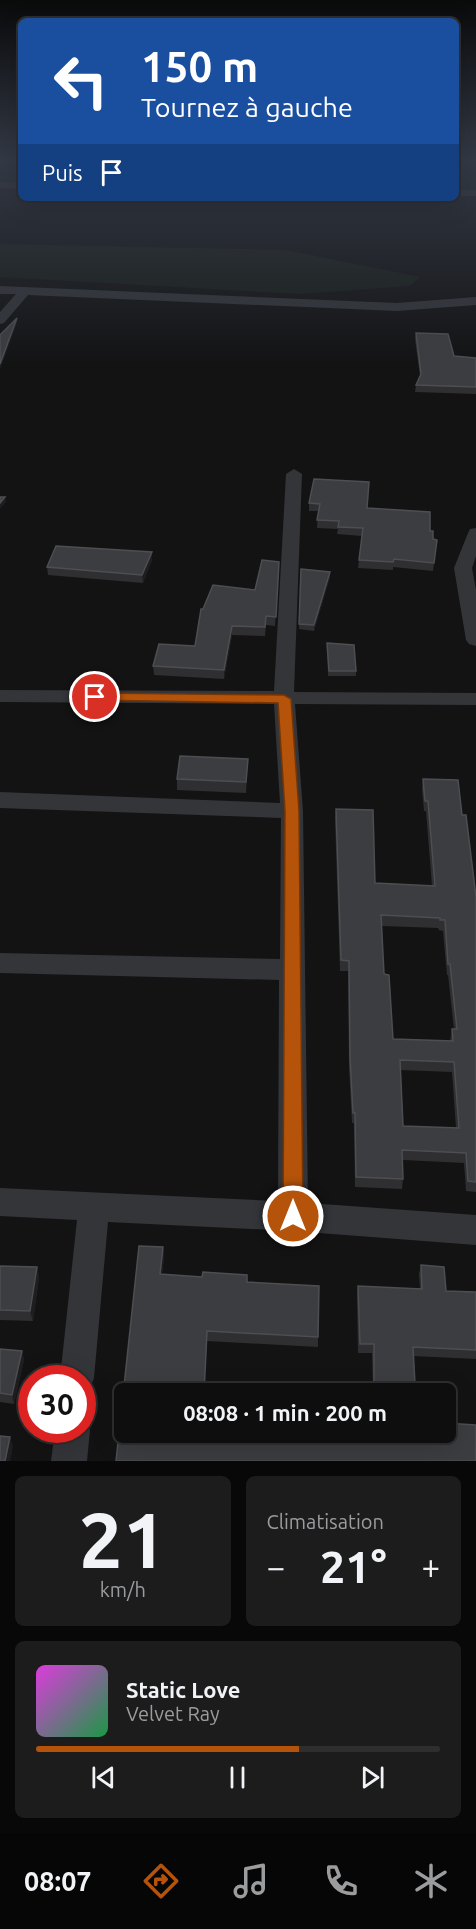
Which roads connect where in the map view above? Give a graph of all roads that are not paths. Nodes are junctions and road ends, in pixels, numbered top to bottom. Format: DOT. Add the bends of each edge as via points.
graph roads {
  1 [pos="0,290"];
  2 [pos="25,291"];
  3 [pos="476,302"];
  4 [pos="0,320"];
  5 [pos="294,474"];
  6 [pos="476,533"];
  7 [pos="470,568"];
  8 [pos="476,640"];
  9 [pos="0,696"];
  10 [pos="284,699"];
  11 [pos="476,699"];
  12 [pos="0,800"];
  13 [pos="292,811"];
  14 [pos="0,963"];
  15 [pos="292,970"];
  16 [pos="0,1202"];
  17 [pos="94,1207"];
  18 [pos="293,1216"];
  19 [pos="476,1230"];
  20 [pos="78,1365"];
  21 [pos="71,1443"];
  22 [pos="69,1461"];
  1 -- 2 [label="street"];
  2 -- 3 [label="street" via="397,307"];
  2 -- 4 [label="street"];
  5 -- 10 [label="street"];
  6 -- 7 [label="street"];
  7 -- 8 [label="street"];
  9 -- 10 [label="street"];
  10 -- 11 [label="street"];
  10 -- 13 [label="street"];
  12 -- 13 [label="street"];
  13 -- 15 [label="street"];
  14 -- 15 [label="street"];
  15 -- 18 [label="street"];
  16 -- 17 [label="street"];
  17 -- 18 [label="street"];
  17 -- 20 [label="street"];
  18 -- 19 [label="street"];
  21 -- 22 [label="street"];
}
